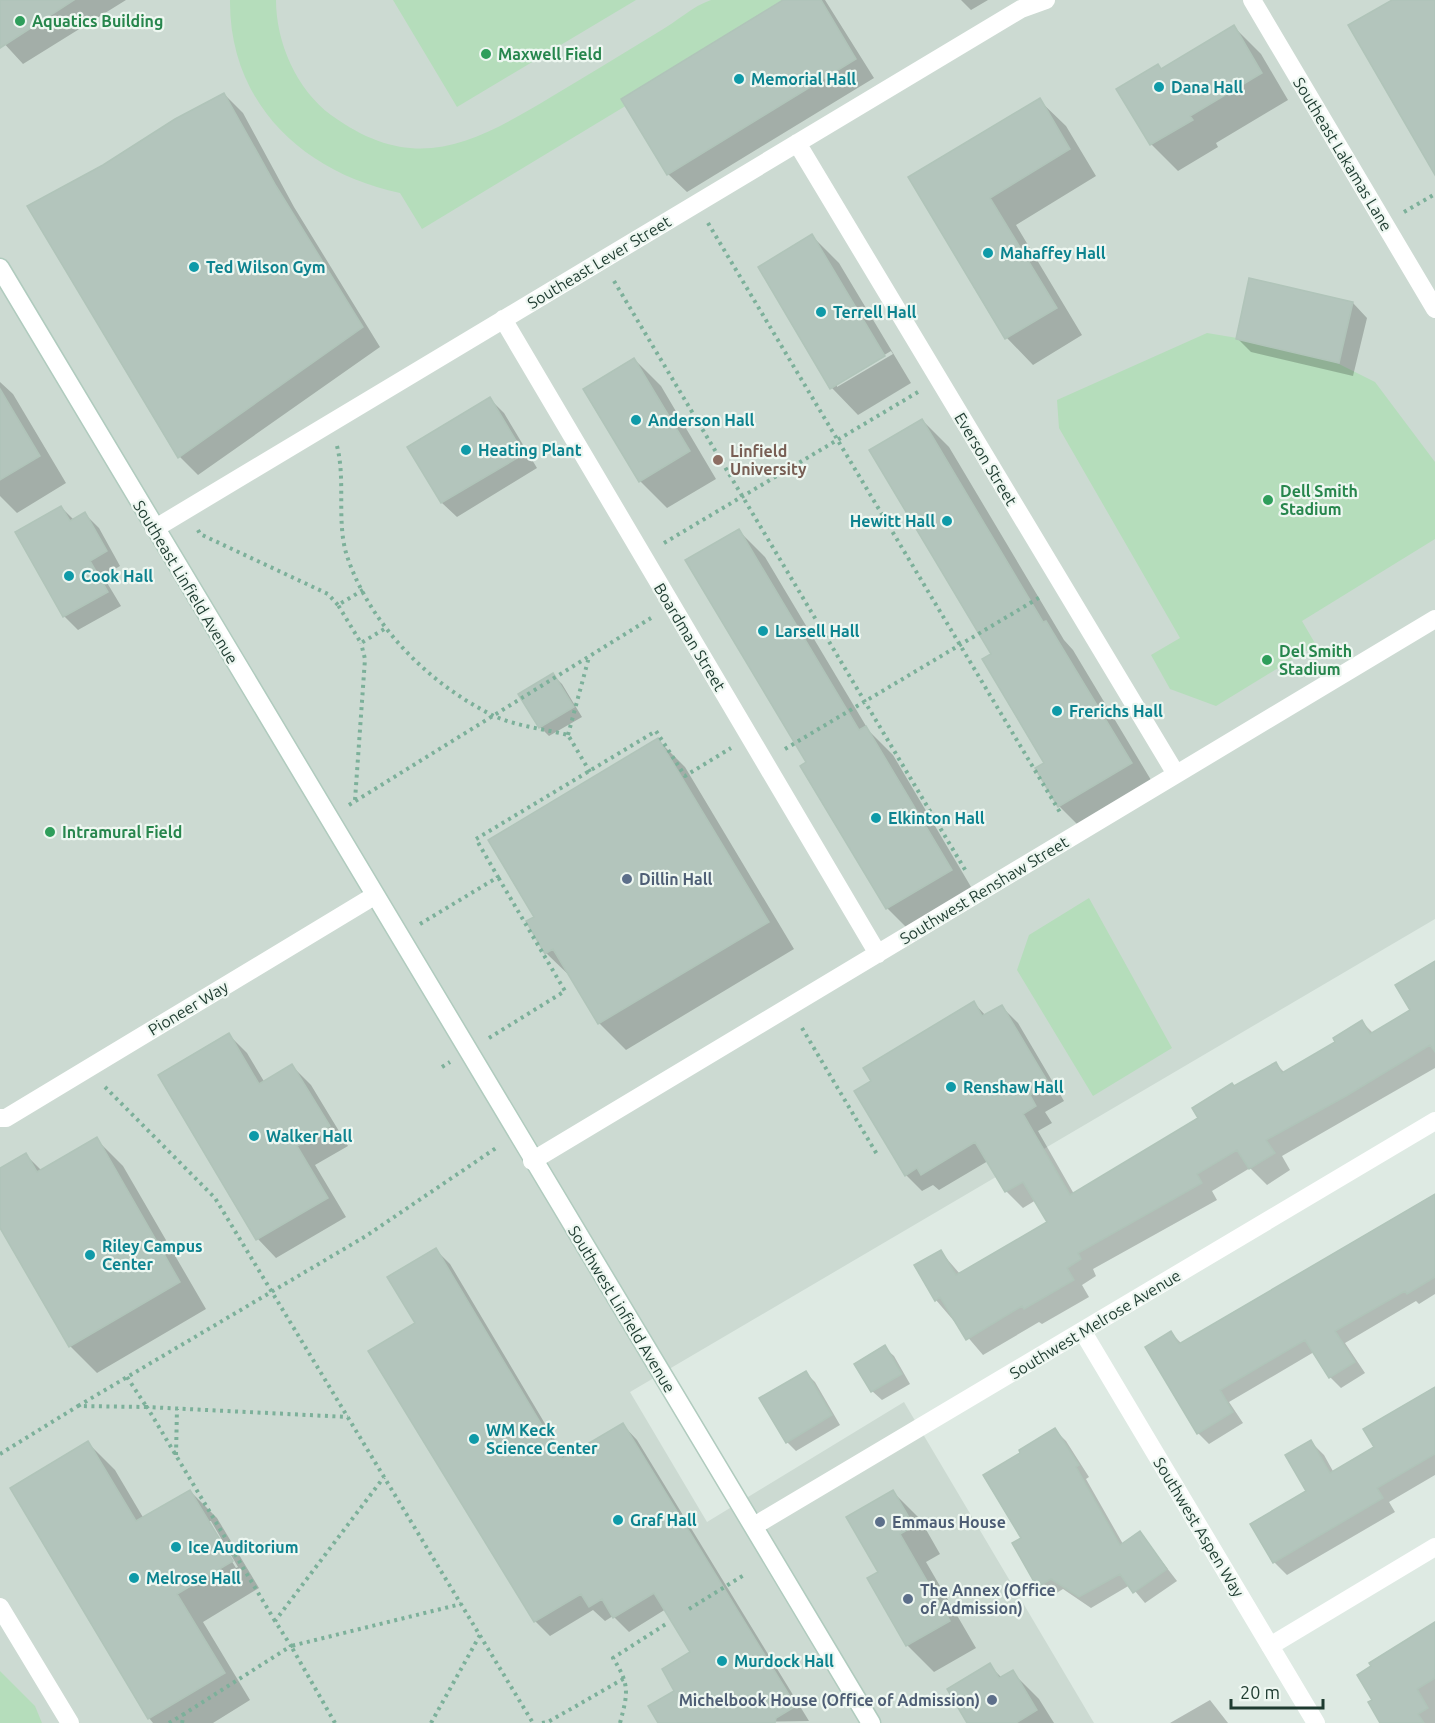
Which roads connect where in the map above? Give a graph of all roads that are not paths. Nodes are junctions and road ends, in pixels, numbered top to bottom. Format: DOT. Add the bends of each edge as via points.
graph roads {
  1 [pos="1046,0"];
  2 [pos="1252,0"];
  3 [pos="797,143"];
  4 [pos="0,268"];
  5 [pos="1435,309"];
  6 [pos="503,320"];
  7 [pos="154,529"];
  8 [pos="1435,619"];
  9 [pos="1176,774"];
  10 [pos="375,896"];
  11 [pos="878,954"];
  12 [pos="0,1118"];
  13 [pos="1435,1121"];
  14 [pos="532,1161"];
  15 [pos="1083,1332"];
  16 [pos="754,1526"];
  17 [pos="1435,1547"];
  18 [pos="0,1607"];
  19 [pos="1270,1646"];
  20 [pos="70,1723"];
  21 [pos="871,1723"];
  22 [pos="1316,1723"];
  1 -- 3 [label="street, Southeast Lever Street" via="1021,9"];
  2 -- 5 [label="street, Southeast Lakamas Lane"];
  3 -- 6 [label="street, Southeast Lever Street"];
  3 -- 9 [label="street, Everson Street"];
  4 -- 7 [label="street, Southeast Linfield Avenue"];
  6 -- 7 [label="street, Southeast Lever Street"];
  6 -- 11 [label="street, Boardman Street"];
  7 -- 10 [label="street, Southeast Linfield Avenue"];
  8 -- 9 [label="street, Southwest Renshaw Street"];
  9 -- 11 [label="street, Southwest Renshaw Street"];
  10 -- 12 [label="street, Pioneer Way" via="6,1118"];
  10 -- 14 [label="street, Southwest Linfield Avenue"];
  11 -- 14 [label="street, Southwest Renshaw Street"];
  13 -- 15 [label="street, Southwest Melrose Avenue"];
  14 -- 16 [label="street, Southwest Linfield Avenue"];
  15 -- 16 [label="street, Southwest Melrose Avenue"];
  15 -- 19 [label="street, Southwest Aspen Way"];
  16 -- 21 [label="street, Southwest Linfield Avenue"];
  17 -- 19 [label="street"];
  18 -- 20 [label="street"];
  19 -- 22 [label="street, Southwest Aspen Way"];
}
